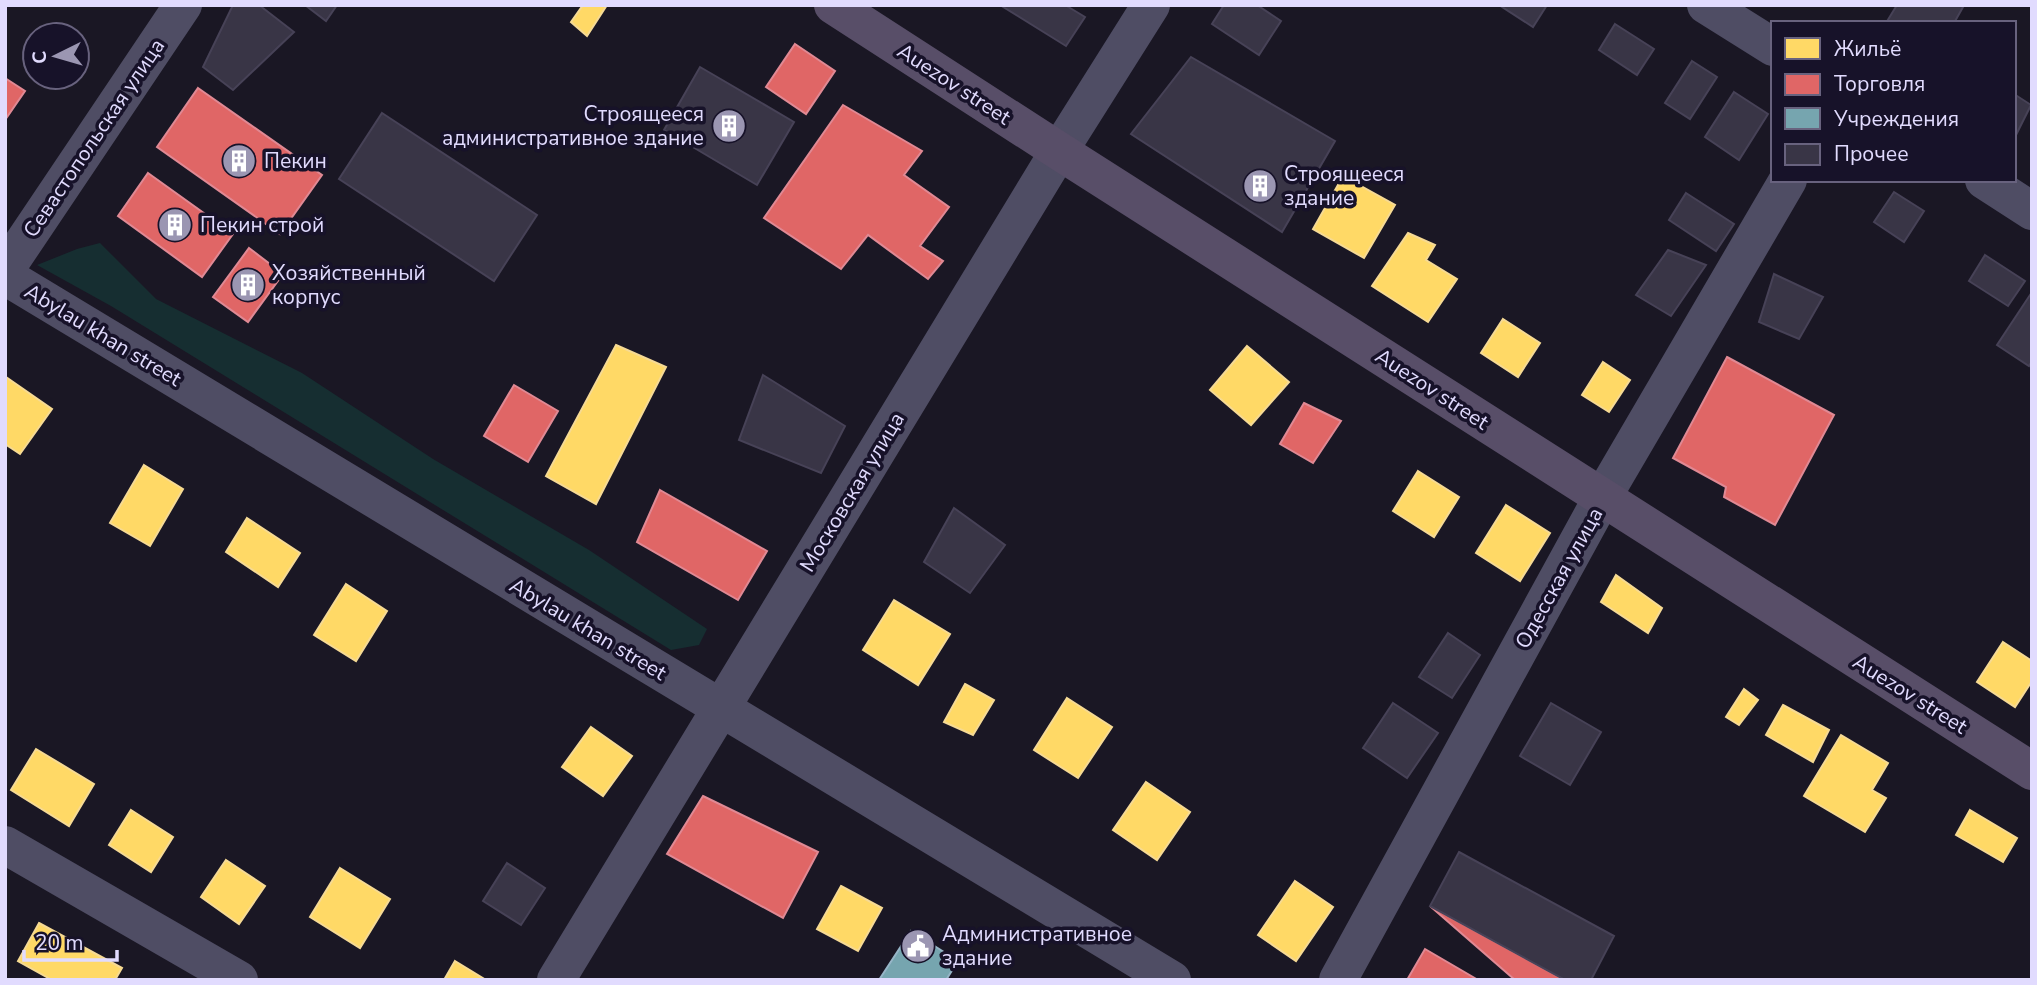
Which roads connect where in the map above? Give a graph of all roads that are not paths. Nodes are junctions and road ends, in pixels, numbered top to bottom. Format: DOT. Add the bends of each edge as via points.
graph roads {
  1 [pos="183,5"];
  2 [pos="833,5"];
  3 [pos="1150,5"];
  4 [pos="1706,5"];
  5 [pos="1771,46"];
  6 [pos="1059,151"];
  7 [pos="1787,182"];
  8 [pos="1987,182"];
  9 [pos="2032,211"];
  10 [pos="5,270"];
  11 [pos="5,276"];
  12 [pos="1602,498"];
  13 [pos="720,709"];
  14 [pos="2032,771"];
  15 [pos="5,845"];
  16 [pos="239,980"];
  17 [pos="556,980"];
  18 [pos="1172,980"];
  19 [pos="1338,980"];
  1 -- 10 [label="street, Севастопольская улица"];
  2 -- 6 [label="main road, Auezov street"];
  3 -- 6 [label="street, Московская улица"];
  4 -- 5 [label="street"];
  6 -- 12 [label="main road, Auezov street"];
  6 -- 13 [label="street, Московская улица"];
  7 -- 12 [label="street, Одесская улица"];
  8 -- 9 [label="street"];
  11 -- 13 [label="street, Abylau khan street"];
  12 -- 14 [label="main road, Auezov street"];
  12 -- 19 [label="street, Одесская улица"];
  13 -- 17 [label="street, Московская улица"];
  13 -- 18 [label="street, Abylau khan street"];
  15 -- 16 [label="street"];
}
